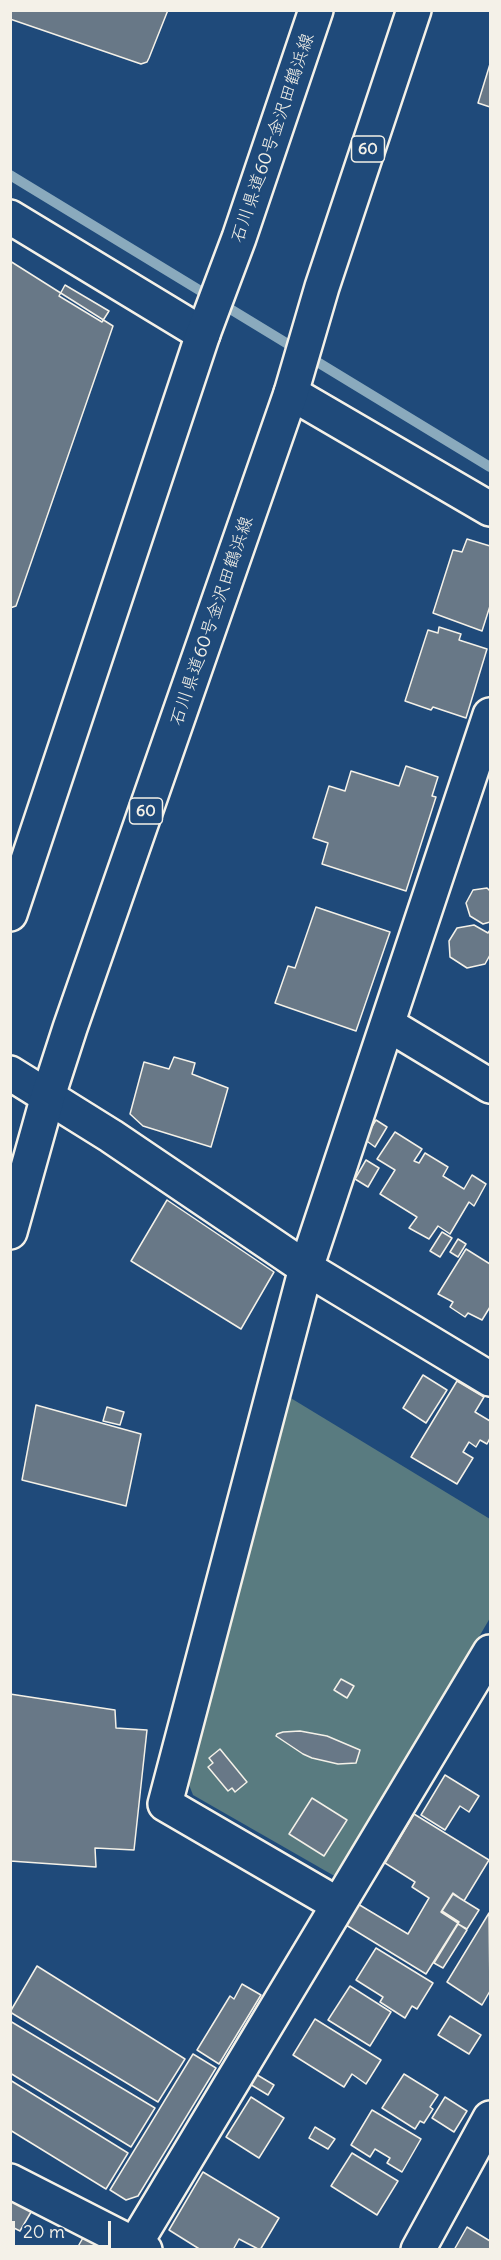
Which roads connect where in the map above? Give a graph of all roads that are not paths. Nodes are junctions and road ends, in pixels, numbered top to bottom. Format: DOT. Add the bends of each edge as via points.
graph roads {
  1 [pos="316,10"];
  2 [pos="414,10"];
  3 [pos="10,218"];
  4 [pos="204,334"];
  5 [pos="291,393"];
  6 [pos="490,509"];
  7 [pos="490,715"];
  8 [pos="478,799"];
  9 [pos="10,914"];
  10 [pos="389,1025"];
  11 [pos="10,1073"];
  12 [pos="490,1086"];
  13 [pos="48,1096"];
  14 [pos="10,1232"];
  15 [pos="306,1268"];
  16 [pos="490,1379"];
  17 [pos="490,1652"];
  18 [pos="337,1904"];
  19 [pos="490,2118"];
  20 [pos="10,2181"];
  21 [pos="140,2247"];
  22 [pos="418,2250"];
  1 -- 4 [label="street, 石川県道60号金沢田鶴浜線"];
  2 -- 5 [label="street, 石川県道60号金沢田鶴浜線 / 60"];
  3 -- 4 [label="street"];
  4 -- 9 [label="street, 石川県道60号金沢田鶴浜線"];
  5 -- 6 [label="street"];
  5 -- 13 [label="street, 石川県道60号金沢田鶴浜線 / 60"];
  7 -- 8 [label="street"];
  8 -- 10 [label="street"];
  10 -- 12 [label="street"];
  10 -- 15 [label="street"];
  11 -- 13 [label="street"];
  13 -- 14 [label="street, 石川県道60号金沢田鶴浜線 / 60"];
  13 -- 15 [label="street"];
  15 -- 16 [label="street"];
  15 -- 18 [label="street" via="165,1804"];
  17 -- 18 [label="street"];
  18 -- 21 [label="street"];
  19 -- 22 [label="street"];
  20 -- 21 [label="street"];
}
